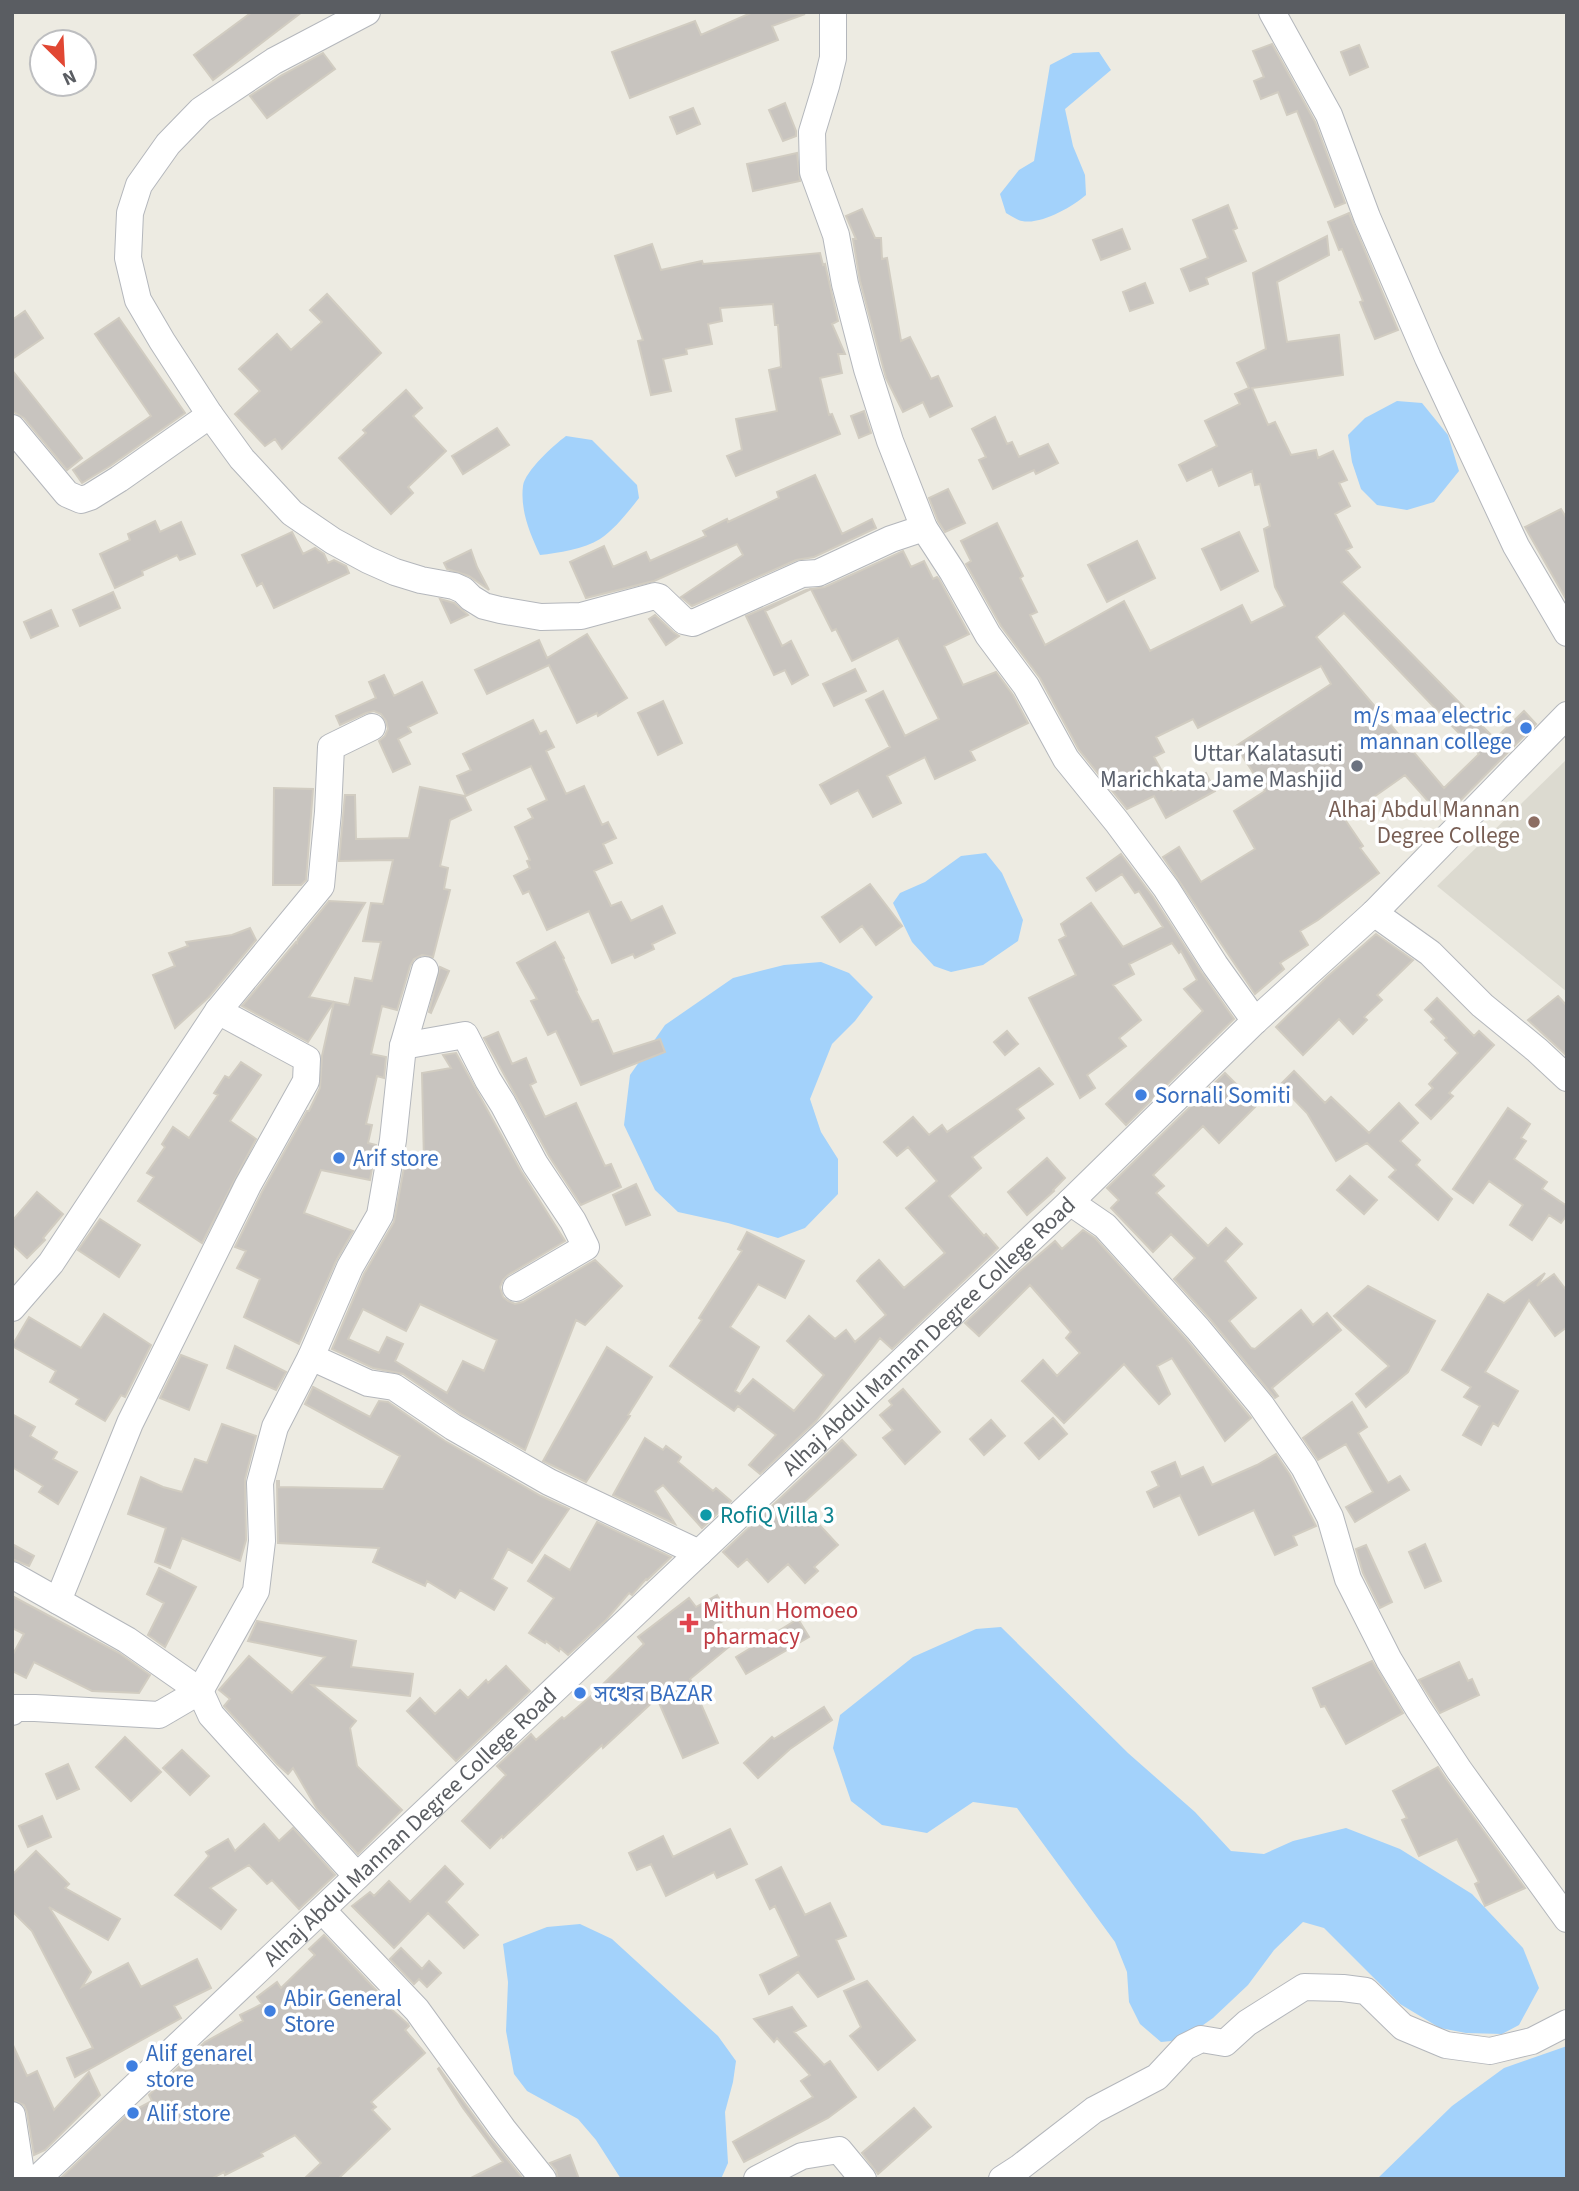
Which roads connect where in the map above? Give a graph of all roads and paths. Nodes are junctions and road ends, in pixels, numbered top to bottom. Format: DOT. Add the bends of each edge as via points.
graph roads {
  1 [pos="367,12"];
  2 [pos="833,12"];
  3 [pos="1272,12"];
  4 [pos="210,415"];
  5 [pos="12,428"];
  6 [pos="924,528"];
  7 [pos="1567,633"];
  8 [pos="1567,715"];
  9 [pos="372,727"];
  10 [pos="1374,913"];
  11 [pos="425,970"];
  12 [pos="218,1011"];
  13 [pos="1255,1021"];
  14 [pos="403,1046"];
  15 [pos="1567,1078"];
  16 [pos="1070,1202"];
  17 [pos="516,1288"];
  18 [pos="12,1308"];
  19 [pos="311,1357"];
  20 [pos="699,1553"];
  21 [pos="12,1575"];
  22 [pos="58,1601"];
  23 [pos="201,1691"];
  24 [pos="12,1712"];
  25 [pos="357,1877"];
  26 [pos="322,1910"];
  27 [pos="1567,1919"];
  28 [pos="1567,2023"];
  29 [pos="12,2115"];
  30 [pos="22,2179"];
  31 [pos="37,2179"];
  32 [pos="543,2179"];
  33 [pos="757,2179"];
  34 [pos="863,2179"];
  35 [pos="1002,2179"];
  1 -- 4 [label="street" via="274,61 201,110 168,144 139,185 130,213 128,258 138,300"];
  2 -- 6 [label="street" via="833,58 811,132 813,172 836,235 867,369"];
  3 -- 7 [label="street" via="1329,116 1367,217 1504,521"];
  4 -- 5 [label="street" via="81,500 66,494"];
  4 -- 6 [label="street" via="242,459 292,513 333,541 395,572 463,590 484,606 541,617 581,616 655,596 684,621 693,623 802,574 818,573"];
  6 -- 13 [label="street" via="988,635 1027,686 1066,759 1166,888"];
  8 -- 10 [label="street, Alhaj Abdul Mannan Degree College Road"];
  9 -- 12 [label="street" via="331,747 321,886"];
  10 -- 13 [label="street, Alhaj Abdul Mannan Degree College Road"];
  10 -- 15 [label="street" via="1430,953"];
  11 -- 14 [label="street"];
  12 -- 18 [label="street" via="51,1263"];
  12 -- 22 [label="street" via="307,1059 306,1081 248,1185 130,1423"];
  13 -- 16 [label="street, Alhaj Abdul Mannan Degree College Road"];
  14 -- 17 [label="street" via="465,1035 586,1247"];
  14 -- 19 [label="street" via="380,1215 350,1267"];
  16 -- 20 [label="street, Alhaj Abdul Mannan Degree College Road"];
  16 -- 27 [label="street" via="1105,1226 1276,1425 1330,1517 1348,1579 1389,1660 1459,1770"];
  19 -- 20 [label="street" via="368,1383 394,1387 549,1482"];
  19 -- 23 [label="street" via="275,1427 260,1483 262,1541 256,1591"];
  20 -- 25 [label="street, Alhaj Abdul Mannan Degree College Road"];
  21 -- 22 [label="street"];
  22 -- 23 [label="street" via="127,1640"];
  23 -- 24 [label="street" via="159,1715 35,1708"];
  23 -- 25 [label="street" via="211,1715"];
  25 -- 26 [label="street, Alhaj Abdul Mannan Degree College Road"];
  26 -- 31 [label="street, Alhaj Abdul Mannan Degree College Road"];
  26 -- 32 [label="street" via="417,2010"];
  28 -- 35 [label="street" via="1532,2041 1490,2051 1446,2045 1403,2027 1366,1992 1304,1987 1247,2023 1225,2043 1201,2039 1185,2047 1157,2077 1094,2110"];
  29 -- 30 [label="street"];
  33 -- 34 [label="street" via="802,2157 839,2150"];
}
